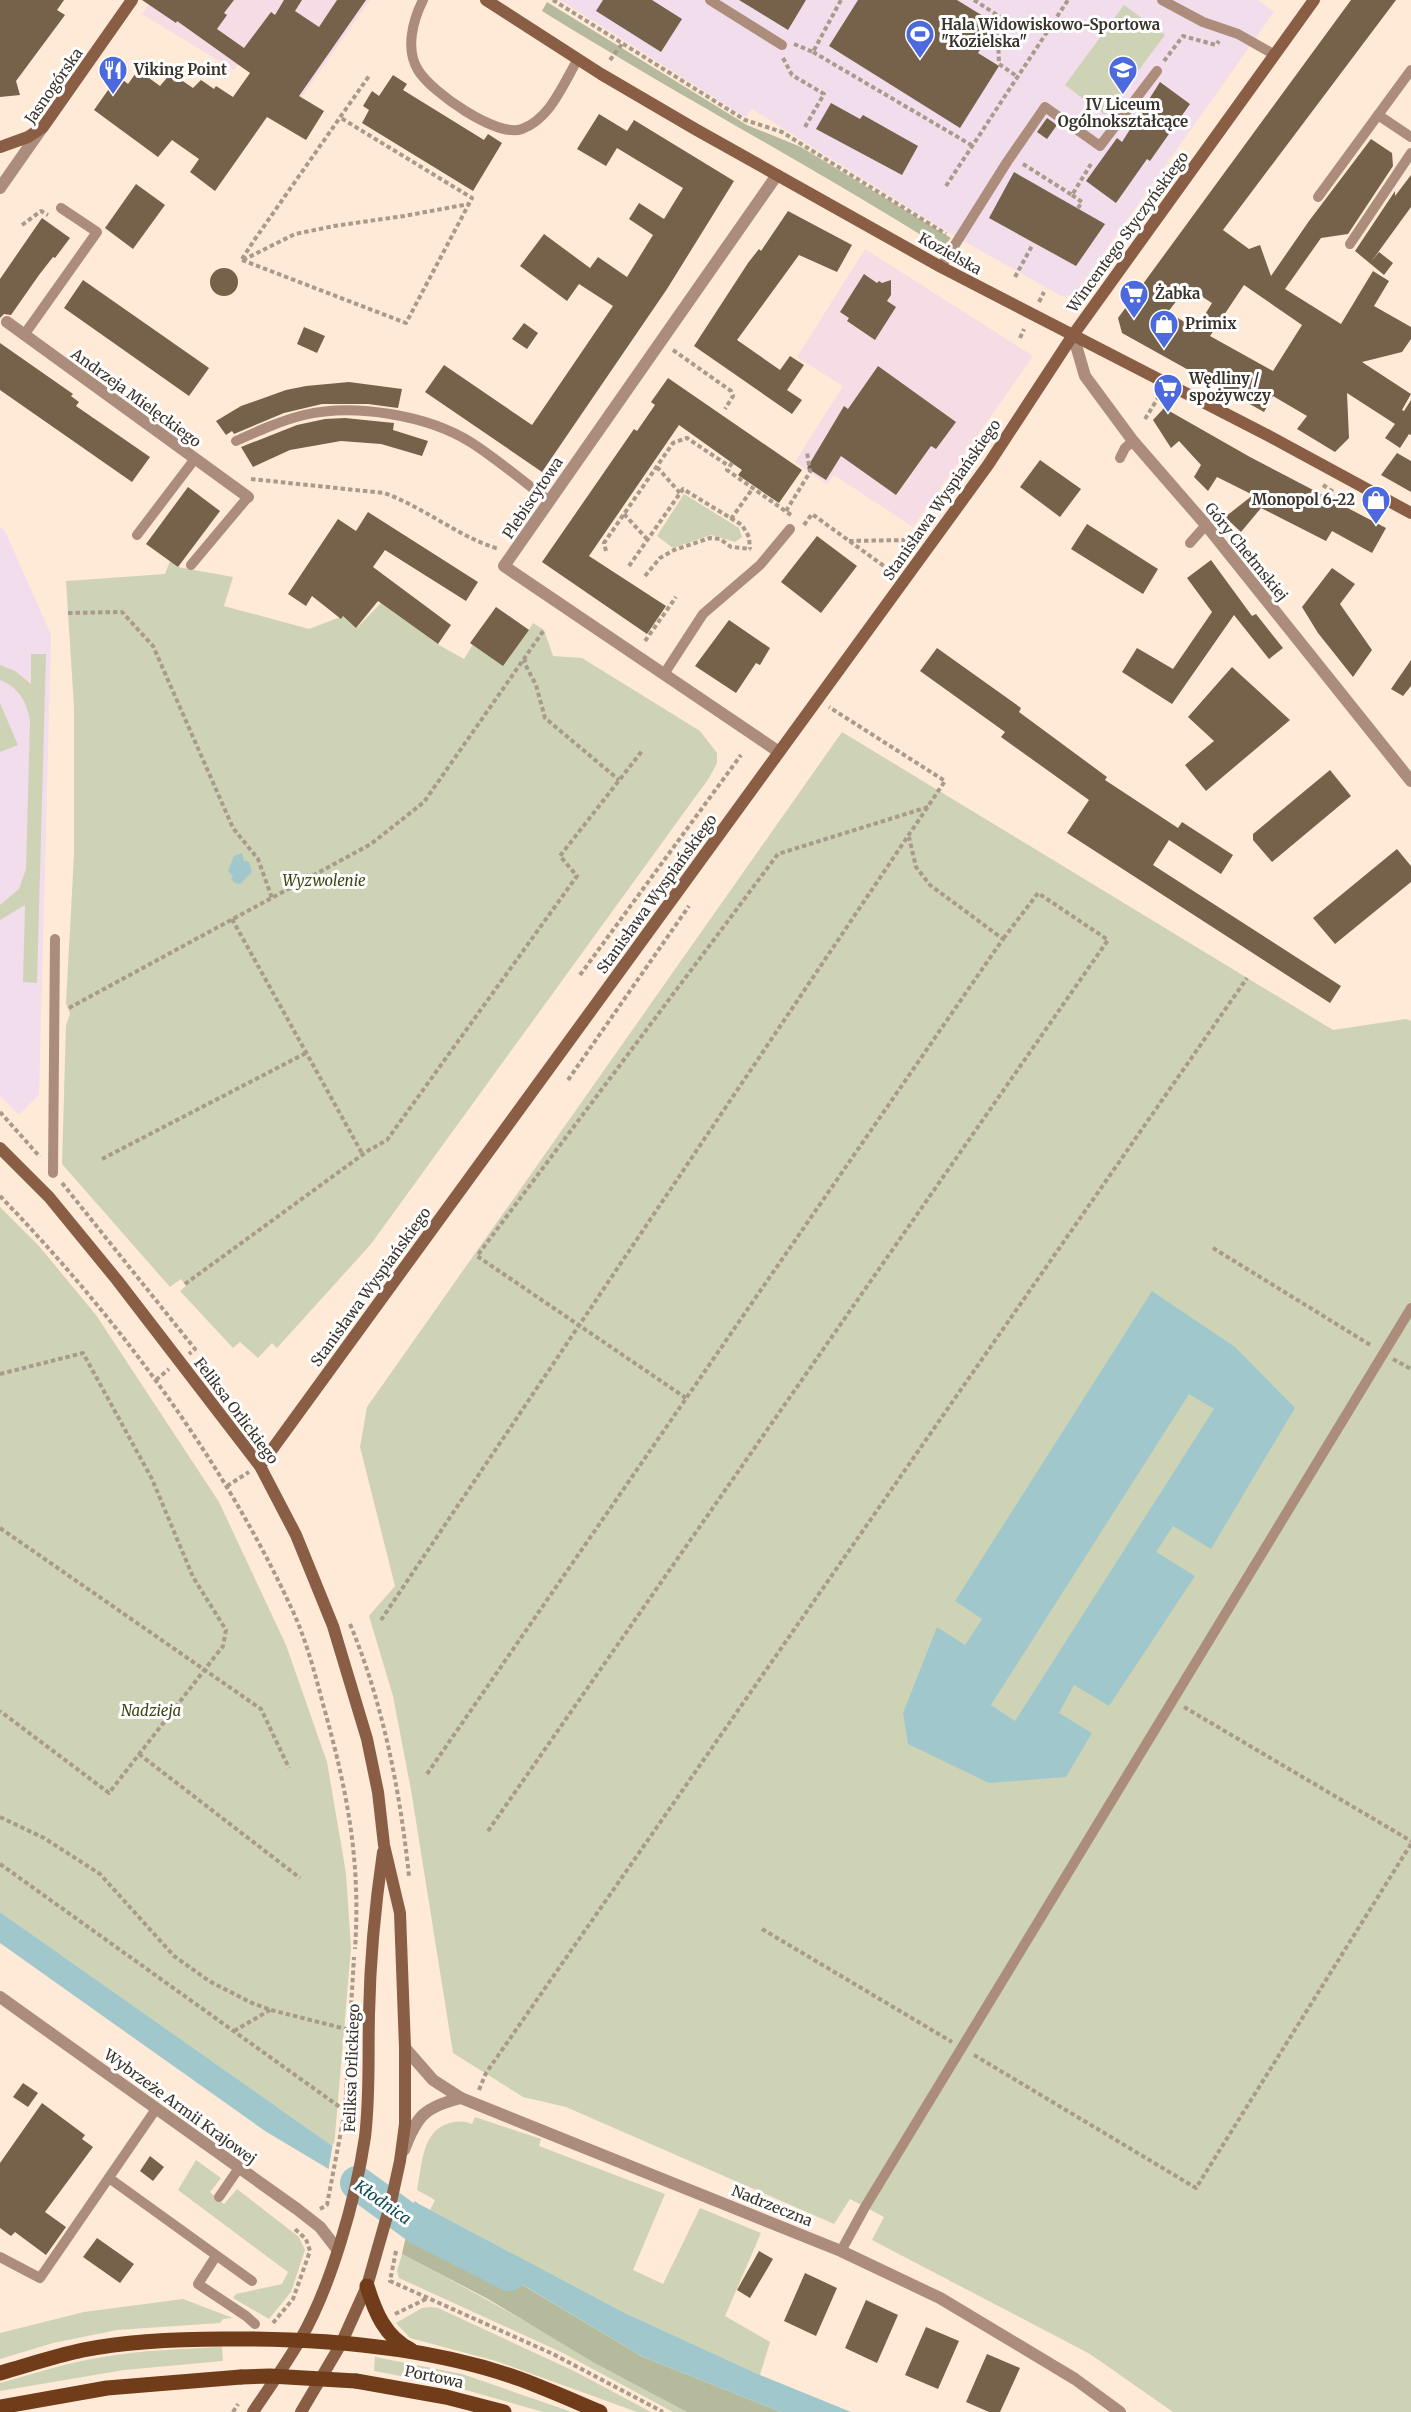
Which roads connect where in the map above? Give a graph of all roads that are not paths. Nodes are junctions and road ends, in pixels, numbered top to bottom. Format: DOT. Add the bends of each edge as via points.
graph roads {
  1 [pos="132,0"];
  2 [pos="423,0"];
  3 [pos="486,0"];
  4 [pos="710,0"];
  5 [pos="1162,0"];
  6 [pos="1314,0"];
  7 [pos="782,45"];
  8 [pos="1275,55"];
  9 [pos="578,59"];
  10 [pos="1157,71"];
  11 [pos="1410,72"];
  12 [pos="1378,115"];
  13 [pos="43,127"];
  14 [pos="1411,137"];
  15 [pos="0,147"];
  16 [pos="1411,153"];
  17 [pos="777,175"];
  18 [pos="0,188"];
  19 [pos="1318,197"];
  20 [pos="62,208"];
  21 [pos="1350,244"];
  22 [pos="941,267"];
  23 [pos="7,322"];
  24 [pos="24,335"];
  25 [pos="1073,335"];
  26 [pos="236,441"];
  27 [pos="1133,441"];
  28 [pos="1120,458"];
  29 [pos="194,460"];
  30 [pos="248,497"];
  31 [pos="548,500"];
  32 [pos="1411,513"];
  33 [pos="1206,525"];
  34 [pos="794,530"];
  35 [pos="137,535"];
  36 [pos="1190,543"];
  37 [pos="192,565"];
  38 [pos="664,674"];
  39 [pos="779,752"];
  40 [pos="1411,781"];
  41 [pos="55,939"];
  42 [pos="0,1148"];
  43 [pos="53,1173"];
  44 [pos="1411,1308"];
  45 [pos="260,1466"];
  46 [pos="384,1845"];
  47 [pos="0,1997"];
  48 [pos="405,2048"];
  49 [pos="461,2098"];
  50 [pos="156,2109"];
  51 [pos="400,2161"];
  52 [pos="239,2168"];
  53 [pos="109,2178"];
  54 [pos="219,2197"];
  55 [pos="338,2249"];
  56 [pos="841,2251"];
  57 [pos="0,2256"];
  58 [pos="216,2256"];
  59 [pos="252,2281"];
  60 [pos="367,2286"];
  61 [pos="255,2324"];
  62 [pos="301,2338"];
  63 [pos="341,2344"];
  64 [pos="416,2353"];
  65 [pos="0,2373"];
  66 [pos="0,2408"];
  67 [pos="253,2412"];
  68 [pos="301,2412"];
  69 [pos="504,2412"];
  70 [pos="600,2412"];
  71 [pos="1120,2412"];
  1 -- 13 [label="street, Jasnogórska"];
  2 -- 9 [label="lane" via="412,34 417,69 447,99 486,122 508,130 530,125 551,106"];
  3 -- 9 [label="street, Kozielska"];
  4 -- 7 [label="lane"];
  5 -- 8 [label="lane"];
  6 -- 8 [label="street, Wincentego Styczyńskiego"];
  8 -- 25 [label="street, Wincentego Styczyńskiego"];
  9 -- 17 [label="street, Kozielska"];
  10 -- 22 [label="lane" via="1100,146 1045,107"];
  11 -- 12 [label="lane"];
  12 -- 14 [label="lane"];
  12 -- 19 [label="lane"];
  13 -- 15 [label="street"];
  13 -- 18 [label="street, Jasnogórska"];
  16 -- 21 [label="lane"];
  17 -- 22 [label="street, Kozielska"];
  17 -- 31 [label="street, Plebiscytowa"];
  20 -- 24 [label="lane" via="97,232"];
  22 -- 25 [label="street, Kozielska"];
  23 -- 24 [label="street, Andrzeja Mielęckiego"];
  24 -- 29 [label="street, Andrzeja Mielęckiego"];
  25 -- 27 [label="street, Góry Chełmskiej" via="1085,376"];
  25 -- 32 [label="street, Kozielska"];
  25 -- 39 [label="street, Stanisława Wyspiańskiego" via="988,465"];
  26 -- 31 [label="lane" via="306,414 336,410 406,417 470,442"];
  27 -- 28 [label="lane"];
  27 -- 33 [label="street, Góry Chełmskiej"];
  29 -- 30 [label="street, Andrzeja Mielęckiego"];
  29 -- 35 [label="lane"];
  30 -- 37 [label="lane"];
  31 -- 38 [label="street, Plebiscytowa" via="504,566"];
  33 -- 36 [label="lane"];
  33 -- 40 [label="street, Góry Chełmskiej"];
  34 -- 38 [label="lane" via="703,614"];
  38 -- 39 [label="street, Plebiscytowa"];
  39 -- 45 [label="street, Stanisława Wyspiańskiego"];
  41 -- 43 [label="lane"];
  42 -- 45 [label="street, Feliksa Orlickiego" via="49,1197 117,1280"];
  44 -- 56 [label="lane" via="864,2207"];
  45 -- 46 [label="street, Feliksa Orlickiego" via="296,1535 333,1626 367,1740"];
  46 -- 48 [label="street, Feliksa Orlickiego" via="400,1913"];
  46 -- 55 [label="street, Feliksa Orlickiego" via="374,1914 370,2073 364,2137"];
  47 -- 50 [label="street, Wybrzeże Armii Krajowej"];
  48 -- 49 [label="street, Nadrzeczna" via="433,2080"];
  48 -- 51 [label="street, Feliksa Orlickiego" via="405,2124"];
  49 -- 51 [label="street" via="438,2104 419,2118"];
  49 -- 56 [label="street, Nadrzeczna"];
  50 -- 52 [label="street, Wybrzeże Armii Krajowej"];
  50 -- 53 [label="lane"];
  51 -- 60 [label="street, Feliksa Orlickiego"];
  52 -- 54 [label="lane"];
  52 -- 55 [label="street, Wybrzeże Armii Krajowej" via="320,2227"];
  53 -- 57 [label="lane" via="40,2278"];
  53 -- 58 [label="lane"];
  55 -- 62 [label="street, Feliksa Orlickiego"];
  56 -- 71 [label="street, Nadrzeczna" via="940,2298 1075,2379"];
  58 -- 59 [label="lane"];
  58 -- 61 [label="lane" via="198,2284"];
  60 -- 63 [label="street, Feliksa Orlickiego"];
  60 -- 64 [label="main road" via="376,2314 392,2337"];
  62 -- 63 [label="main road"];
  62 -- 65 [label="main road" via="116,2345"];
  62 -- 67 [label="street, Feliksa Orlickiego"];
  63 -- 64 [label="main road"];
  63 -- 68 [label="street, Feliksa Orlickiego"];
  64 -- 70 [label="main road" via="519,2379"];
  66 -- 69 [label="main road, Portowa, bridge" via="107,2388 279,2376 356,2381"];
}
